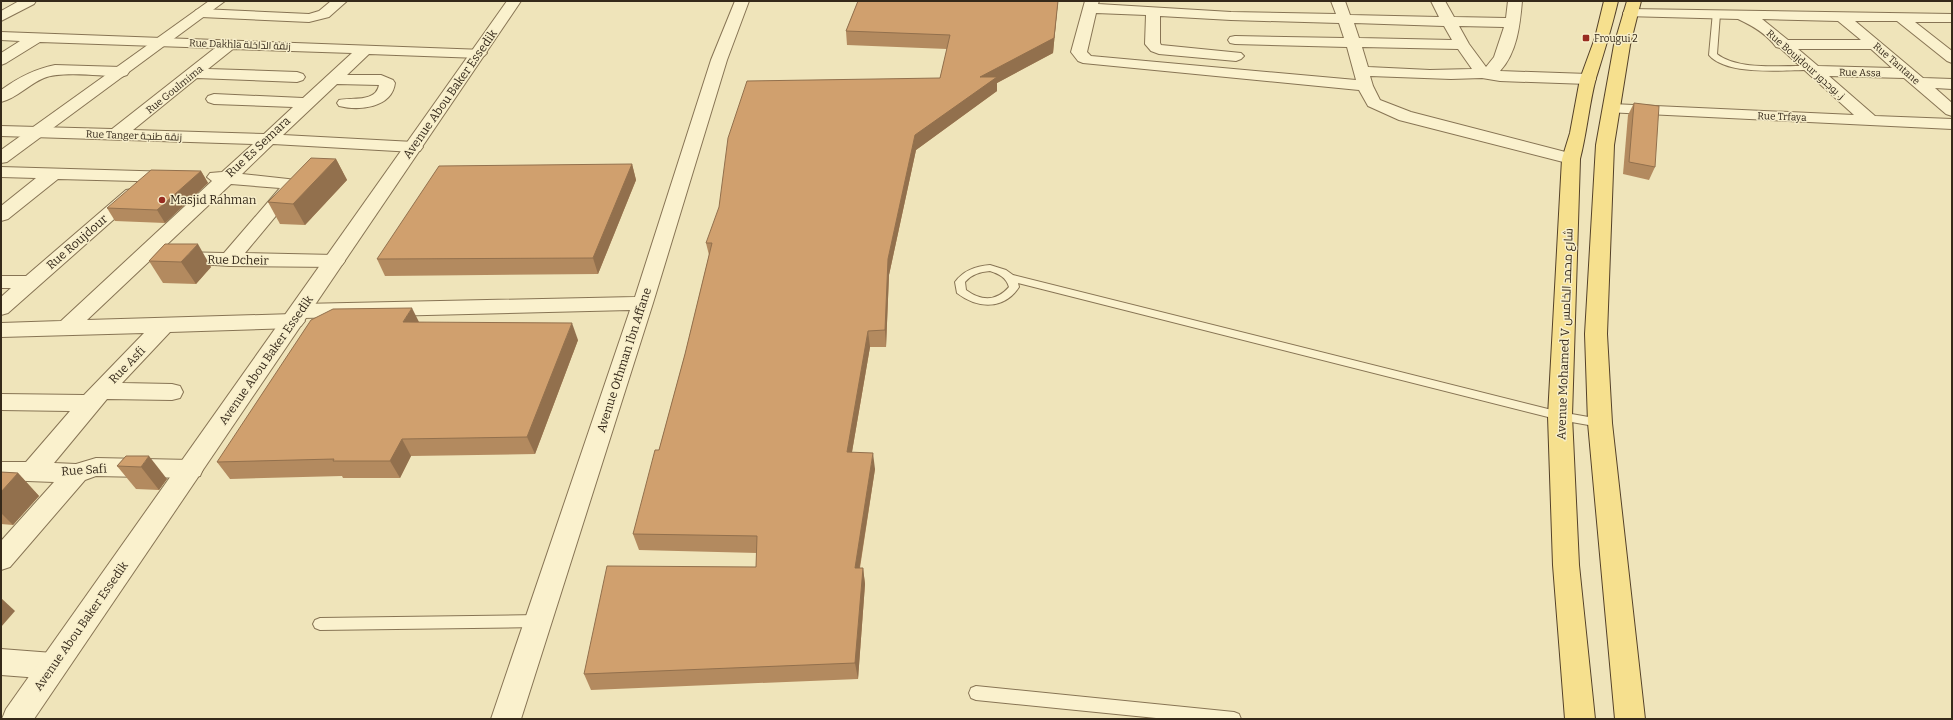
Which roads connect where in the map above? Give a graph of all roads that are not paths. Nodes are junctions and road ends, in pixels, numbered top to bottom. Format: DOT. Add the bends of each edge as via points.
graph roads {
  1 [pos="29,1"];
  2 [pos="218,1"];
  3 [pos="340,1"];
  4 [pos="514,1"];
  5 [pos="742,1"];
  6 [pos="1229,1"];
  7 [pos="1338,1"];
  8 [pos="1438,1"];
  9 [pos="1515,1"];
  10 [pos="1611,1"];
  11 [pos="1726,1"];
  12 [pos="1756,1"];
  13 [pos="1801,1"];
  14 [pos="1862,1"];
  15 [pos="279,5"];
  16 [pos="1092,5"];
  17 [pos="1921,5"];
  18 [pos="1632,7"];
  19 [pos="1152,12"];
  20 [pos="202,13"];
  21 [pos="1716,14"];
  22 [pos="1738,14"];
  23 [pos="1771,15"];
  24 [pos="1231,16"];
  25 [pos="1817,16"];
  26 [pos="1841,16"];
  27 [pos="1,17"];
  28 [pos="265,17"];
  29 [pos="1881,17"];
  30 [pos="1900,17"];
  31 [pos="1343,18"];
  32 [pos="1937,18"];
  33 [pos="1952,18"];
  34 [pos="1449,21"];
  35 [pos="1512,23"];
  36 [pos="1,36"];
  37 [pos="37,37"];
  38 [pos="1235,40"];
  39 [pos="163,41"];
  40 [pos="230,44"];
  41 [pos="1354,44"];
  42 [pos="1781,44"];
  43 [pos="1462,45"];
  44 [pos="1876,45"];
  45 [pos="365,49"];
  46 [pos="479,53"];
  47 [pos="1236,56"];
  48 [pos="1952,58"];
  49 [pos="1,60"];
  50 [pos="1811,69"];
  51 [pos="121,72"];
  52 [pos="193,73"];
  53 [pos="1483,73"];
  54 [pos="1908,73"];
  55 [pos="1239,74"];
  56 [pos="297,77"];
  57 [pos="332,79"];
  58 [pos="1363,79"];
  59 [pos="1588,79"];
  60 [pos="1920,83"];
  61 [pos="1952,84"];
  62 [pos="4,92"];
  63 [pos="214,99"];
  64 [pos="306,103"];
  65 [pos="345,104"];
  66 [pos="1612,109"];
  67 [pos="1952,111"];
  68 [pos="1870,120"];
  69 [pos="1952,124"];
  70 [pos="1,131"];
  71 [pos="39,132"];
  72 [pos="117,134"];
  73 [pos="266,139"];
  74 [pos="414,147"];
  75 [pos="1,158"];
  76 [pos="1571,159"];
  77 [pos="1,172"];
  78 [pos="54,173"];
  79 [pos="153,176"];
  80 [pos="226,177"];
  81 [pos="1,215"];
  82 [pos="142,258"];
  83 [pos="229,260"];
  84 [pos="335,261"];
  85 [pos="1012,278"];
  86 [pos="1,282"];
  87 [pos="31,282"];
  88 [pos="643,304"];
  89 [pos="1,308"];
  90 [pos="298,316"];
  91 [pos="164,326"];
  92 [pos="66,328"];
  93 [pos="1,330"];
  94 [pos="172,392"];
  95 [pos="95,397"];
  96 [pos="1,402"];
  97 [pos="1560,416"];
  98 [pos="1600,424"];
  99 [pos="191,469"];
  100 [pos="1,471"];
  101 [pos="33,472"];
  102 [pos="76,474"];
  103 [pos="1,559"];
  104 [pos="538,621"];
  105 [pos="320,624"];
  106 [pos="1,662"];
  107 [pos="53,666"];
  108 [pos="976,693"];
  109 [pos="17,719"];
  110 [pos="506,719"];
  111 [pos="1234,719"];
  112 [pos="1580,719"];
  113 [pos="1630,719"];
  1 -- 27 [label="street"];
  2 -- 20 [label="street"];
  3 -- 28 [label="street" via="330,10 317,16"];
  4 -- 46 [label="street, Avenue Abou Baker Essedik"];
  5 -- 88 [label="street, Avenue Othman Ibn Affane" via="719,60"];
  6 -- 24 [label="street"];
  7 -- 31 [label="street"];
  8 -- 34 [label="street"];
  9 -- 35 [label="street"];
  10 -- 59 [label="main road, Avenue Mohamed V شارع محمد الخامس"];
  11 -- 22 [label="street"];
  12 -- 23 [label="street"];
  13 -- 25 [label="street"];
  14 -- 29 [label="street"];
  15 -- 28 [label="street"];
  16 -- 19 [label="street"];
  16 -- 55 [label="street" via="1079,52 1083,58"];
  17 -- 32 [label="street"];
  18 -- 21 [label="street"];
  18 -- 66 [label="main road" via="1622,46"];
  19 -- 24 [label="street"];
  19 -- 47 [label="street" via="1152,44 1156,48 1164,51"];
  20 -- 28 [label="street"];
  20 -- 39 [label="street"];
  21 -- 22 [label="street"];
  21 -- 50 [label="lane" via="1713,55 1716,59 1738,65"];
  22 -- 23 [label="street"];
  22 -- 42 [label="street, Rue Boujdour ز. بوجدور" via="1760,24"];
  23 -- 25 [label="street"];
  24 -- 31 [label="street"];
  24 -- 38 [label="street"];
  25 -- 26 [label="street"];
  26 -- 29 [label="street"];
  26 -- 44 [label="street, Rue Tantane"];
  29 -- 30 [label="street"];
  30 -- 32 [label="street"];
  30 -- 48 [label="street"];
  31 -- 34 [label="street"];
  31 -- 41 [label="street"];
  32 -- 33 [label="street"];
  34 -- 35 [label="street"];
  34 -- 43 [label="street"];
  35 -- 53 [label="street" via="1503,54 1492,70"];
  36 -- 37 [label="street, Rue Dakhla زنقة الداخلة"];
  37 -- 39 [label="street, Rue Dakhla زنقة الداخلة"];
  37 -- 49 [label="street"];
  38 -- 41 [label="street"];
  38 -- 47 [label="street"];
  39 -- 40 [label="street, Rue Dakhla زنقة الداخلة"];
  39 -- 51 [label="street"];
  40 -- 45 [label="street, Rue Dakhla زنقة الداخلة"];
  40 -- 52 [label="street, Rue Goulmima"];
  41 -- 43 [label="street"];
  41 -- 58 [label="street"];
  42 -- 44 [label="street"];
  42 -- 50 [label="street, Rue Boujdour ز. بوجدور"];
  43 -- 53 [label="street"];
  44 -- 54 [label="street, Rue Tantane"];
  45 -- 46 [label="street, Rue Dakhla زنقة الداخلة"];
  45 -- 57 [label="street, Rue Es Semara"];
  46 -- 74 [label="street, Avenue Abou Baker Essedik"];
  47 -- 55 [label="street"];
  50 -- 54 [label="street, Rue Assa"];
  50 -- 68 [label="street, Rue Boujdour ز. بوجدور"];
  51 -- 62 [label="street" via="48,70"];
  51 -- 71 [label="street"];
  52 -- 56 [label="street"];
  52 -- 72 [label="street, Rue Goulmima"];
  53 -- 58 [label="street"];
  53 -- 59 [label="street" via="1500,76"];
  54 -- 60 [label="street, Rue Tantane"];
  55 -- 58 [label="street"];
  57 -- 64 [label="street, Rue Es Semara"];
  57 -- 65 [label="street" via="381,80 387,83 386,90 370,102"];
  58 -- 76 [label="street" via="1374,104 1405,116"];
  59 -- 76 [label="main road, Avenue Mohamed V شارع محمد الخامس"];
  60 -- 61 [label="street"];
  60 -- 67 [label="street, Rue Tantane"];
  63 -- 64 [label="street"];
  64 -- 73 [label="street, Rue Es Semara"];
  66 -- 68 [label="street, Rue Trfaya"];
  66 -- 98 [label="main road" via="1604,152 1597,279 1596,334"];
  68 -- 69 [label="street, Rue Trfaya"];
  70 -- 71 [label="street, Rue Tanger زنقة طنجة"];
  71 -- 72 [label="street, Rue Tanger زنقة طنجة"];
  71 -- 75 [label="street"];
  72 -- 73 [label="street, Rue Tanger زنقة طنجة"];
  73 -- 74 [label="street, Rue Tanger زنقة طنجة"];
  73 -- 80 [label="street, Rue Es Semara"];
  74 -- 84 [label="street, Avenue Abou Baker Essedik"];
  76 -- 97 [label="main road, Avenue Mohamed V شارع محمد الخامس"];
  77 -- 78 [label="street"];
  78 -- 79 [label="street"];
  78 -- 81 [label="street"];
  79 -- 80 [label="street"];
  79 -- 87 [label="street, Rue Roujdour"];
  80 -- 82 [label="street, Rue Es Semara"];
  80 -- 83 [label="street" via="283,183 288,184 290,188"];
  82 -- 83 [label="street, Rue Dcheir"];
  82 -- 92 [label="street, Rue Es Semara"];
  83 -- 84 [label="street, Rue Dcheir"];
  84 -- 90 [label="street, Avenue Abou Baker Essedik"];
  85 -- 85 [label="lane" via="1004,271 977,269 966,274 960,282 961,291 969,298 983,302 997,301 1008,295 1014,287"];
  85 -- 97 [label="lane"];
  86 -- 87 [label="street"];
  87 -- 89 [label="street, Rue Roujdour"];
  88 -- 90 [label="street"];
  88 -- 104 [label="street, Avenue Othman Ibn Affane"];
  90 -- 91 [label="street"];
  90 -- 99 [label="street, Avenue Abou Baker Essedik"];
  91 -- 92 [label="street"];
  91 -- 95 [label="street, Rue Asfi"];
  92 -- 93 [label="street"];
  94 -- 95 [label="street"];
  95 -- 96 [label="street"];
  95 -- 101 [label="street, Rue Asfi"];
  97 -- 98 [label="lane"];
  97 -- 112 [label="main road, Avenue Mohamed V شارع محمد الخامس" via="1566,565"];
  98 -- 113 [label="main road"];
  99 -- 102 [label="street, Rue Safi" via="96,467"];
  99 -- 107 [label="street, Avenue Abou Baker Essedik"];
  100 -- 101 [label="street, Rue Safi"];
  101 -- 102 [label="street, Rue Safi"];
  102 -- 103 [label="street"];
  104 -- 105 [label="lane"];
  104 -- 110 [label="street, Avenue Othman Ibn Affane"];
  106 -- 107 [label="street"];
  107 -- 109 [label="street, Avenue Abou Baker Essedik"];
  108 -- 111 [label="lane"];
}
